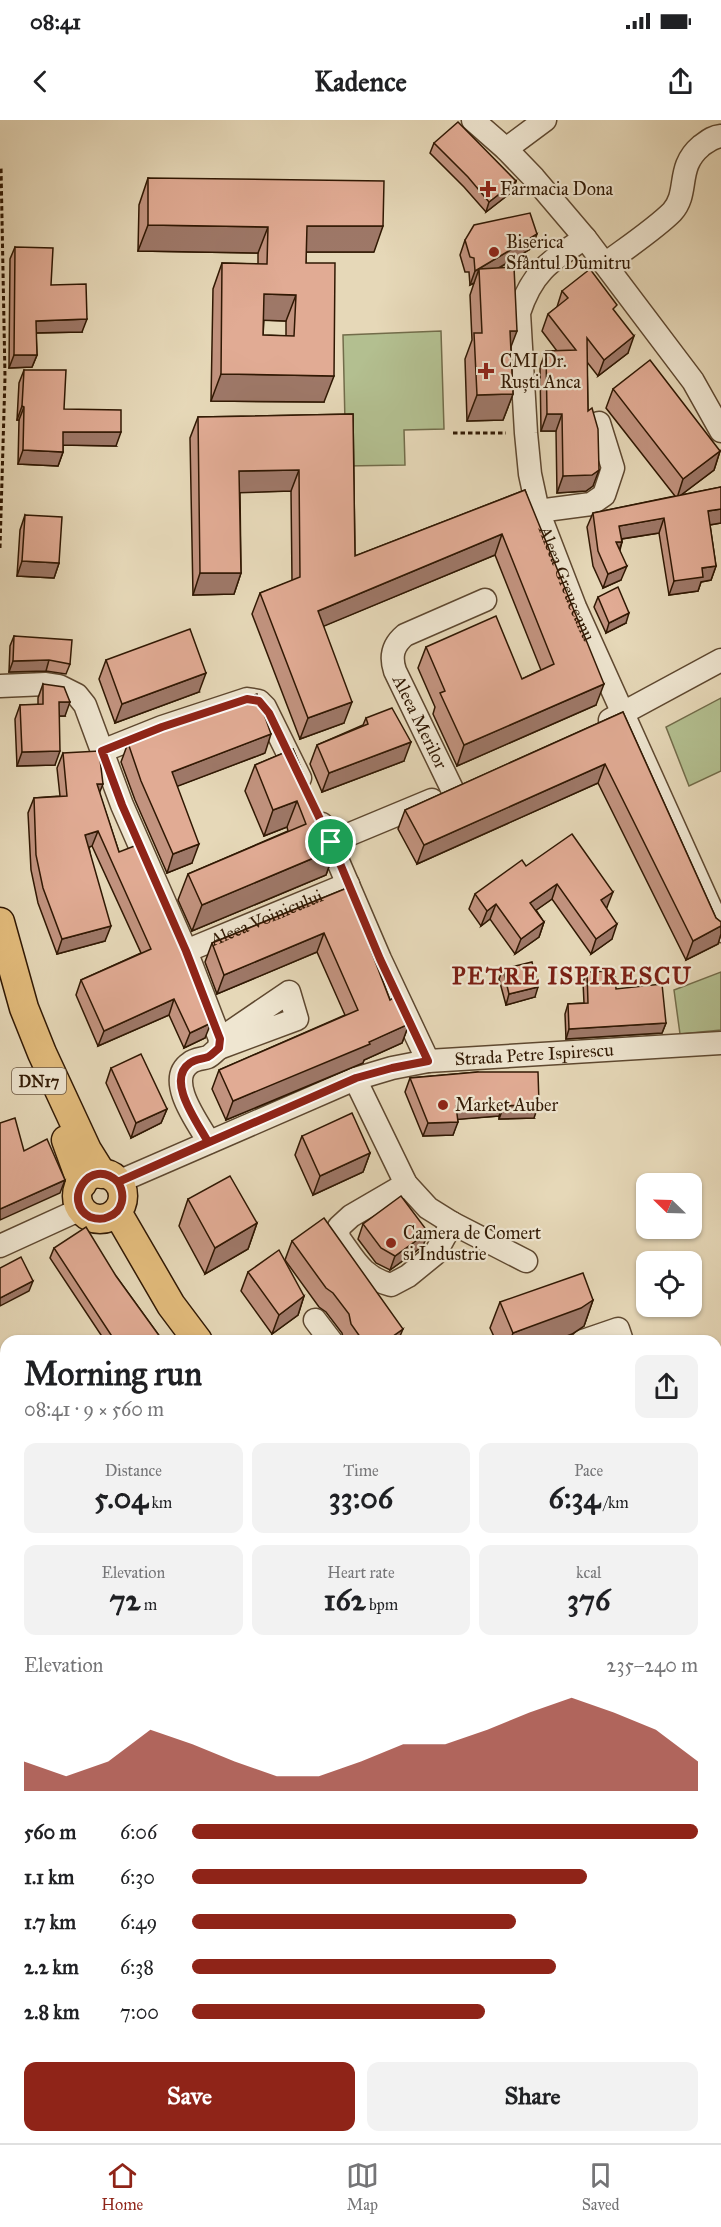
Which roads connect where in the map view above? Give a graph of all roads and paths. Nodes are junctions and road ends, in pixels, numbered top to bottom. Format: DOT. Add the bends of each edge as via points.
graph roads {
  1 [pos="473,120"];
  2 [pos="545,120"];
  3 [pos="721,136"];
  4 [pos="506,149"];
  5 [pos="1,166"];
  6 [pos="585,238"];
  7 [pos="605,264"];
  8 [pos="693,381"];
  9 [pos="721,409"];
  10 [pos="599,423"];
  11 [pos="721,431"];
  12 [pos="453,433"];
  13 [pos="526,434"];
  14 [pos="538,511"];
  15 [pos="0,548"];
  16 [pos="485,600"];
  17 [pos="721,660"];
  18 [pos="0,686"];
  19 [pos="624,713"];
  20 [pos="592,728"];
  21 [pos="102,751"];
  22 [pos="474,782"];
  23 [pos="453,791"];
  24 [pos="331,842"];
  25 [pos="348,884"];
  26 [pos="0,922"];
  27 [pos="720,925"];
  28 [pos="186,951"];
  29 [pos="0,977"];
  30 [pos="721,1043"];
  31 [pos="428,1061"];
  32 [pos="356,1078"];
  33 [pos="208,1142"];
  34 [pos="406,1185"];
  35 [pos="101,1197"];
  36 [pos="452,1223"];
  37 [pos="0,1246"];
  38 [pos="526,1261"];
  39 [pos="315,1320"];
  40 [pos="177,1335"];
  41 [pos="194,1335"];
  42 [pos="326,1335"];
  43 [pos="600,1335"];
  44 [pos="620,1335"];
  1 -- 4 [label="street"];
  2 -- 4 [label="street"];
  3 -- 7 [label="street" via="712,137 686,165 681,199 672,212"];
  4 -- 6 [label="street"];
  5 -- 15 [label="path" via="5,377"];
  6 -- 7 [label="street"];
  6 -- 13 [label="street, Aleea Greuceanu" via="554,258 537,275 519,313"];
  7 -- 8 [label="street"];
  8 -- 9 [label="street"];
  8 -- 11 [label="street"];
  10 -- 14 [label="street" via="613,468 604,495 591,504"];
  12 -- 13 [label="path"];
  13 -- 14 [label="street, Aleea Greuceanu"];
  14 -- 19 [label="street, Aleea Greuceanu"];
  16 -- 23 [label="street, Aleea Merilor" via="405,635 393,651 395,671"];
  17 -- 19 [label="street"];
  18 -- 21 [label="street" via="46,684 77,695 92,720"];
  19 -- 20 [label="street"];
  19 -- 27 [label="street, Aleea Greuceanu"];
  21 -- 24 [label="street" via="172,724 254,700 265,707"];
  21 -- 28 [label="street"];
  22 -- 23 [label="street"];
  23 -- 24 [label="street"];
  24 -- 25 [label="street"];
  25 -- 28 [label="street, Aleea Voinicului"];
  25 -- 31 [label="street"];
  26 -- 35 [label="main road, DN17" via="24,1008 87,1150"];
  28 -- 33 [label="street" via="220,1044 209,1057 191,1061 180,1079 181,1091"];
  29 -- 35 [label="main road, DN17" via="28,1058 73,1156"];
  30 -- 31 [label="street, Strada Petre Ispirescu"];
  31 -- 32 [label="street, Strada Petre Ispirescu"];
  32 -- 33 [label="street, Strada Petre Ispirescu"];
  32 -- 34 [label="street"];
  33 -- 35 [label="street, Strada Petre Ispirescu"];
  34 -- 36 [label="street" via="428,1208"];
  34 -- 36 [label="street" via="339,1227 338,1237 361,1269 376,1281 391,1285 435,1254"];
  35 -- 37 [label="street, Strada Petre Ispirescu"];
  35 -- 40 [label="main road, DN17" via="127,1253"];
  35 -- 41 [label="main road, DN17"];
  36 -- 38 [label="street"];
  39 -- 42 [label="street"];
  43 -- 44 [label="street" via="618,1329"];
}
